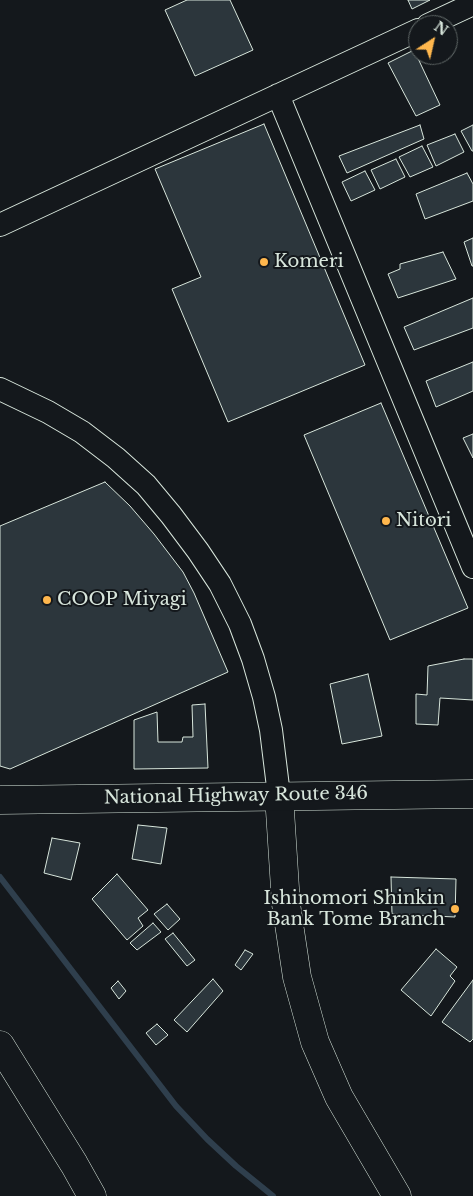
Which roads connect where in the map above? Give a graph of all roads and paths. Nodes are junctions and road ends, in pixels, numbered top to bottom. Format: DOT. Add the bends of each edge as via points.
graph roads {
  1 [pos="473,4"];
  2 [pos="449,15"];
  3 [pos="408,35"];
  4 [pos="278,95"];
  5 [pos="0,225"];
  6 [pos="0,389"];
  7 [pos="473,567"];
  8 [pos="279,795"];
  9 [pos="471,797"];
  10 [pos="0,800"];
  11 [pos="0,1045"];
  12 [pos="74,1164"];
  13 [pos="85,1196"];
  14 [pos="92,1196"];
  15 [pos="98,1196"];
  16 [pos="397,1196"];
  1 -- 2 [label="street"];
  3 -- 4 [label="street"];
  4 -- 5 [label="street"];
  4 -- 7 [label="street"];
  6 -- 8 [label="street" via="82,432 116,458 146,485 198,551 220,584 253,659 271,730"];
  8 -- 9 [label="main road, National Highway Route 346"];
  8 -- 10 [label="main road, National Highway Route 346"];
  8 -- 16 [label="main road" via="286,904 297,977 315,1042 339,1097"];
  11 -- 12 [label="main road"];
  12 -- 13 [label="main road"];
  12 -- 14 [label="main road"];
  12 -- 15 [label="main road"];
}
